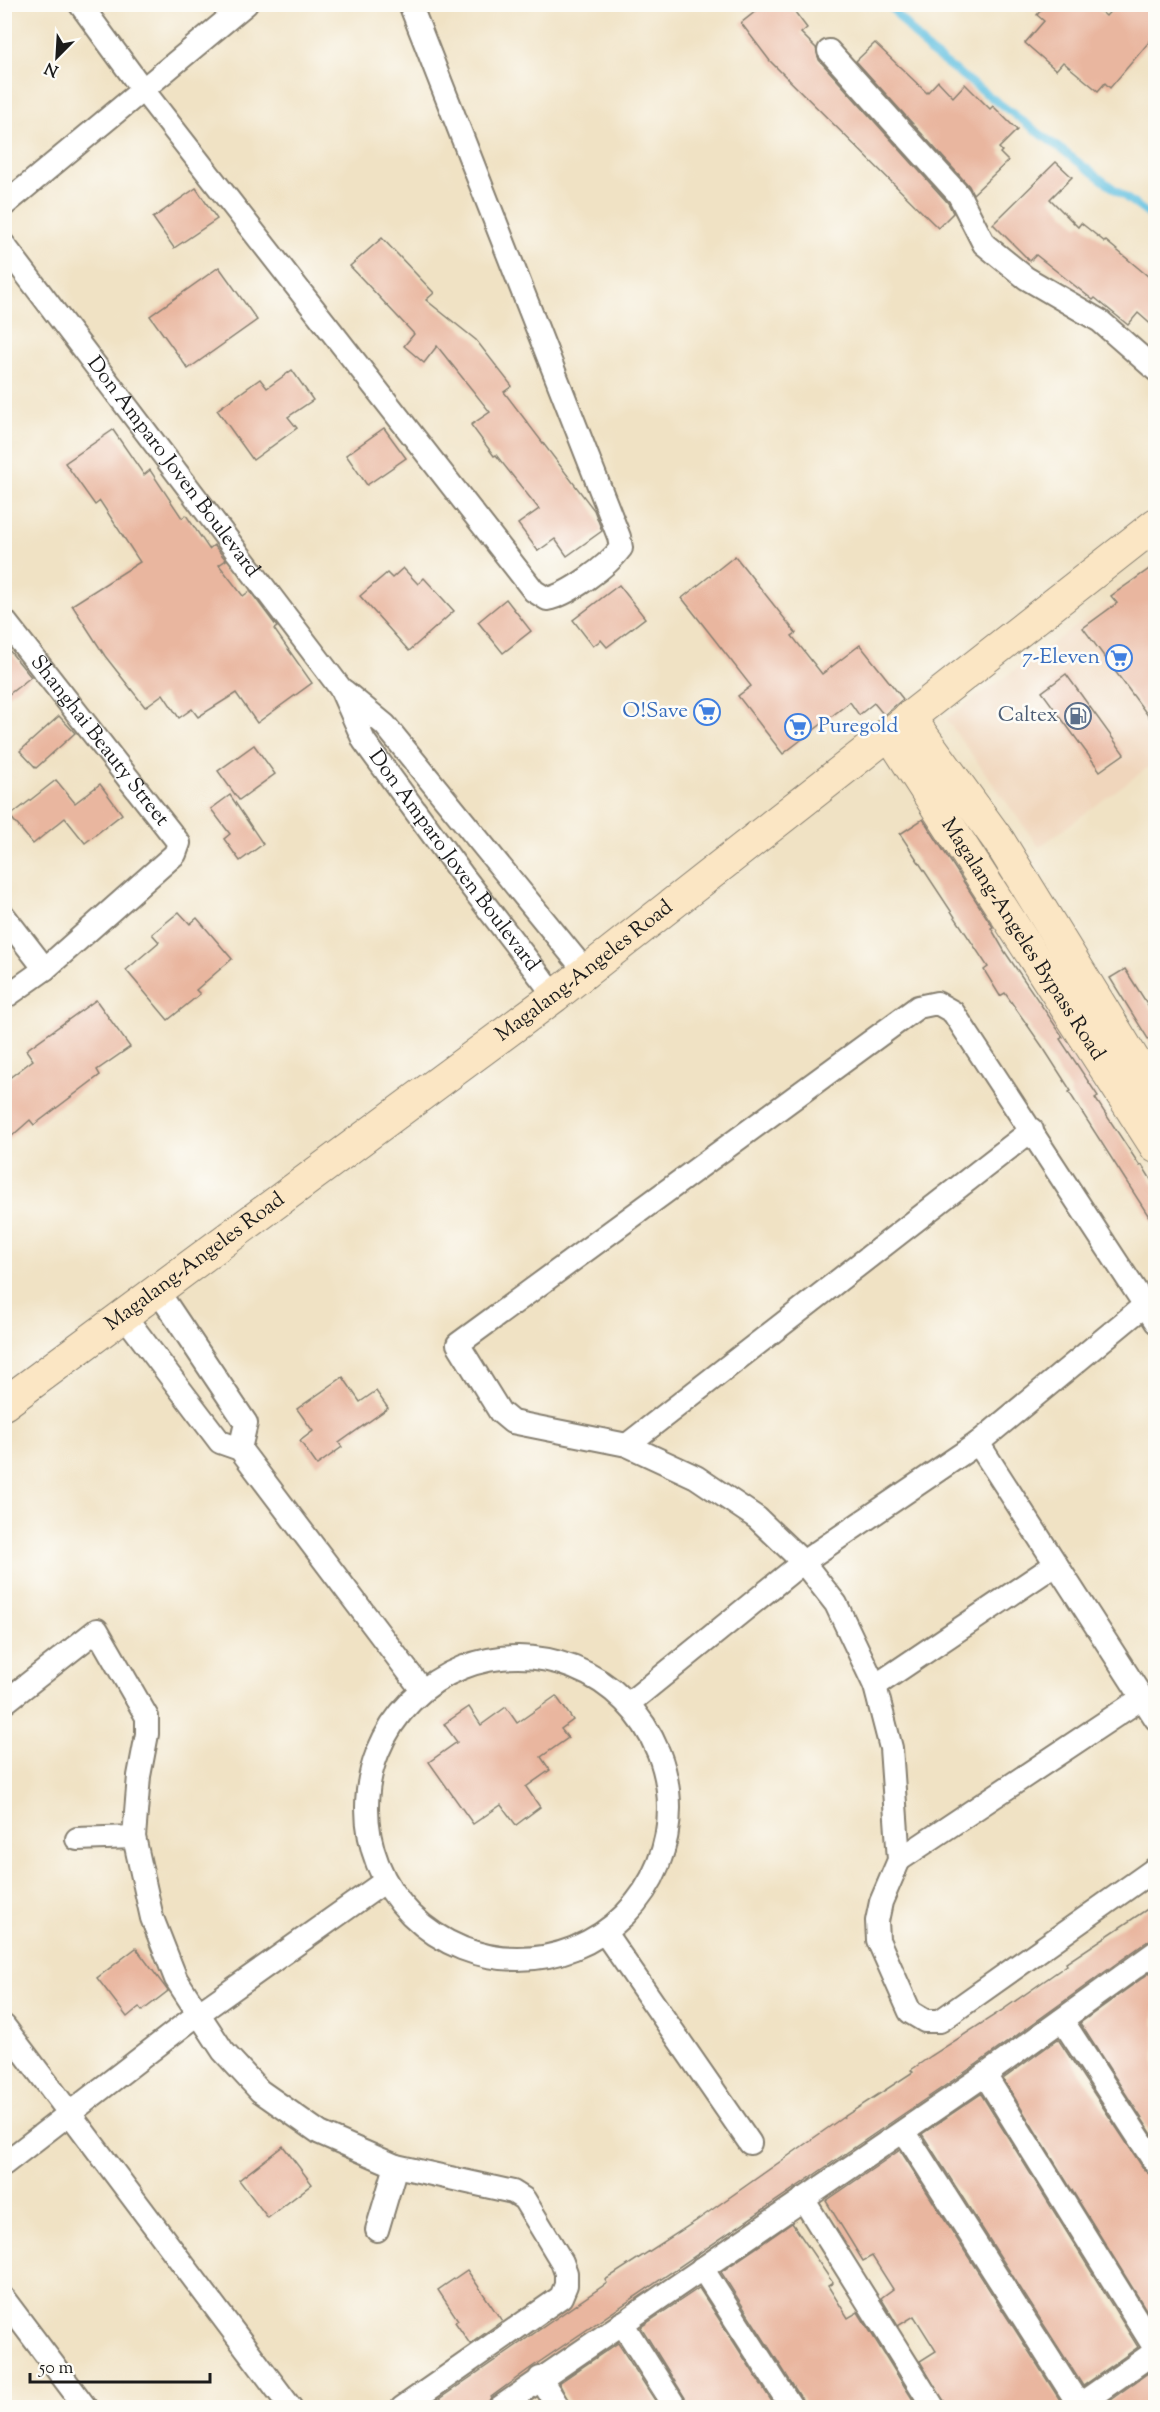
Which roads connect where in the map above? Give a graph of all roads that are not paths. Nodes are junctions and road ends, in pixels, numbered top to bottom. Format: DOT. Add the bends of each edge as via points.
graph roads {
  1 [pos="80,4"];
  2 [pos="410,4"];
  3 [pos="239,7"];
  4 [pos="830,51"];
  5 [pos="143,90"];
  6 [pos="4,205"];
  7 [pos="4,245"];
  8 [pos="1155,370"];
  9 [pos="1155,524"];
  10 [pos="4,620"];
  11 [pos="340,688"];
  12 [pos="899,725"];
  13 [pos="437,789"];
  14 [pos="412,807"];
  15 [pos="490,854"];
  16 [pos="463,876"];
  17 [pos="526,897"];
  18 [pos="4,916"];
  19 [pos="496,921"];
  20 [pos="45,969"];
  21 [pos="586,972"];
  22 [pos="555,996"];
  23 [pos="4,998"];
  24 [pos="1155,1096"];
  25 [pos="1032,1130"];
  26 [pos="1155,1147"];
  27 [pos="157,1290"];
  28 [pos="123,1314"];
  29 [pos="1150,1314"];
  30 [pos="4,1404"];
  31 [pos="978,1443"];
  32 [pos="627,1445"];
  33 [pos="240,1449"];
  34 [pos="803,1562"];
  35 [pos="1056,1564"];
  36 [pos="875,1686"];
  37 [pos="422,1690"];
  38 [pos="1142,1698"];
  39 [pos="4,1702"];
  40 [pos="628,1704"];
  41 [pos="1155,1719"];
  42 [pos="135,1837"];
  43 [pos="77,1839"];
  44 [pos="899,1860"];
  45 [pos="1155,1868"];
  46 [pos="384,1882"];
  47 [pos="605,1933"];
  48 [pos="1152,1963"];
  49 [pos="198,2014"];
  50 [pos="1062,2020"];
  51 [pos="4,2026"];
  52 [pos="985,2075"];
  53 [pos="70,2115"];
  54 [pos="904,2131"];
  55 [pos="750,2144"];
  56 [pos="4,2164"];
  57 [pos="1155,2164"];
  58 [pos="396,2166"];
  59 [pos="803,2199"];
  60 [pos="377,2230"];
  61 [pos="702,2268"];
  62 [pos="4,2299"];
  63 [pos="622,2324"];
  64 [pos="1155,2350"];
  65 [pos="540,2378"];
  66 [pos="1080,2406"];
  67 [pos="86,2408"];
  68 [pos="291,2408"];
  69 [pos="402,2408"];
  70 [pos="499,2408"];
  71 [pos="559,2408"];
  72 [pos="676,2408"];
  73 [pos="792,2408"];
  74 [pos="934,2408"];
  1 -- 5 [label="street"];
  2 -- 5 [label="street" via="619,537 621,548 614,558 559,597 547,599 534,591"];
  3 -- 5 [label="street"];
  4 -- 8 [label="street" via="959,195 984,244 1026,278 1100,321"];
  5 -- 6 [label="street"];
  7 -- 11 [label="street, Don Amparo Joven Boulevard"];
  9 -- 12 [label="main road, Magalang-Angeles Road"];
  10 -- 20 [label="street, Shanghai Beauty Street" via="179,843 175,854"];
  11 -- 13 [label="street, Don Amparo Joven Boulevard" via="385,725"];
  11 -- 14 [label="street, Don Amparo Joven Boulevard" via="364,741"];
  12 -- 21 [label="main road, Magalang-Angeles Road"];
  12 -- 24 [label="main road, Magalang-Angeles Bypass Road" via="999,841"];
  12 -- 26 [label="main road, Magalang-Angeles Bypass Road"];
  13 -- 14 [label="street"];
  13 -- 15 [label="street, Don Amparo Joven Boulevard"];
  14 -- 16 [label="street, Don Amparo Joven Boulevard"];
  15 -- 16 [label="street"];
  15 -- 17 [label="street, Don Amparo Joven Boulevard"];
  16 -- 19 [label="street, Don Amparo Joven Boulevard"];
  17 -- 19 [label="street"];
  17 -- 21 [label="street, Don Amparo Joven Boulevard"];
  18 -- 20 [label="street"];
  19 -- 22 [label="street, Don Amparo Joven Boulevard"];
  20 -- 23 [label="street"];
  21 -- 22 [label="main road, Magalang-Angeles Road"];
  22 -- 27 [label="main road, Magalang-Angeles Road"];
  25 -- 29 [label="street"];
  25 -- 32 [label="street"];
  25 -- 32 [label="street" via="953,1012 937,1002 918,1007 458,1344 500,1412 512,1422"];
  27 -- 28 [label="main road, Magalang-Angeles Road"];
  27 -- 33 [label="street" via="246,1424"];
  28 -- 30 [label="main road, Magalang-Angeles Road"];
  28 -- 33 [label="street" via="214,1436"];
  29 -- 31 [label="street"];
  31 -- 34 [label="street"];
  31 -- 35 [label="street"];
  32 -- 34 [label="street" via="696,1477 757,1518"];
  33 -- 37 [label="street"];
  34 -- 36 [label="street" via="836,1604"];
  34 -- 40 [label="street"];
  35 -- 36 [label="street"];
  35 -- 38 [label="street"];
  36 -- 44 [label="street" via="891,1748"];
  37 -- 40 [label="street" via="451,1672 506,1657 552,1660 597,1679"];
  37 -- 46 [label="street" via="384,1736 370,1776 366,1812 370,1844"];
  38 -- 41 [label="street"];
  38 -- 44 [label="street"];
  39 -- 42 [label="street" via="97,1630 147,1717"];
  40 -- 47 [label="street" via="656,1742 670,1796 666,1844 653,1880 634,1906"];
  42 -- 43 [label="street"];
  42 -- 49 [label="street" via="152,1918 177,1979"];
  44 -- 45 [label="street" via="881,1902 878,1940 910,2012 924,2021 939,2021"];
  46 -- 47 [label="street" via="429,1930 472,1952 521,1959 560,1954"];
  46 -- 49 [label="street"];
  47 -- 55 [label="street"];
  48 -- 50 [label="street"];
  49 -- 53 [label="street"];
  49 -- 58 [label="street" via="223,2051 260,2091 320,2133"];
  50 -- 52 [label="street"];
  50 -- 57 [label="street"];
  51 -- 53 [label="street"];
  52 -- 54 [label="street"];
  52 -- 64 [label="street"];
  53 -- 56 [label="street"];
  53 -- 68 [label="street"];
  54 -- 59 [label="street"];
  54 -- 66 [label="street"];
  58 -- 60 [label="street"];
  58 -- 69 [label="street" via="518,2195 524,2199 566,2273 561,2297"];
  59 -- 61 [label="street"];
  59 -- 74 [label="street"];
  61 -- 63 [label="street"];
  61 -- 73 [label="street"];
  62 -- 67 [label="street"];
  63 -- 65 [label="street"];
  63 -- 72 [label="street"];
  64 -- 66 [label="street"];
  65 -- 70 [label="street"];
  65 -- 71 [label="street"];
}
